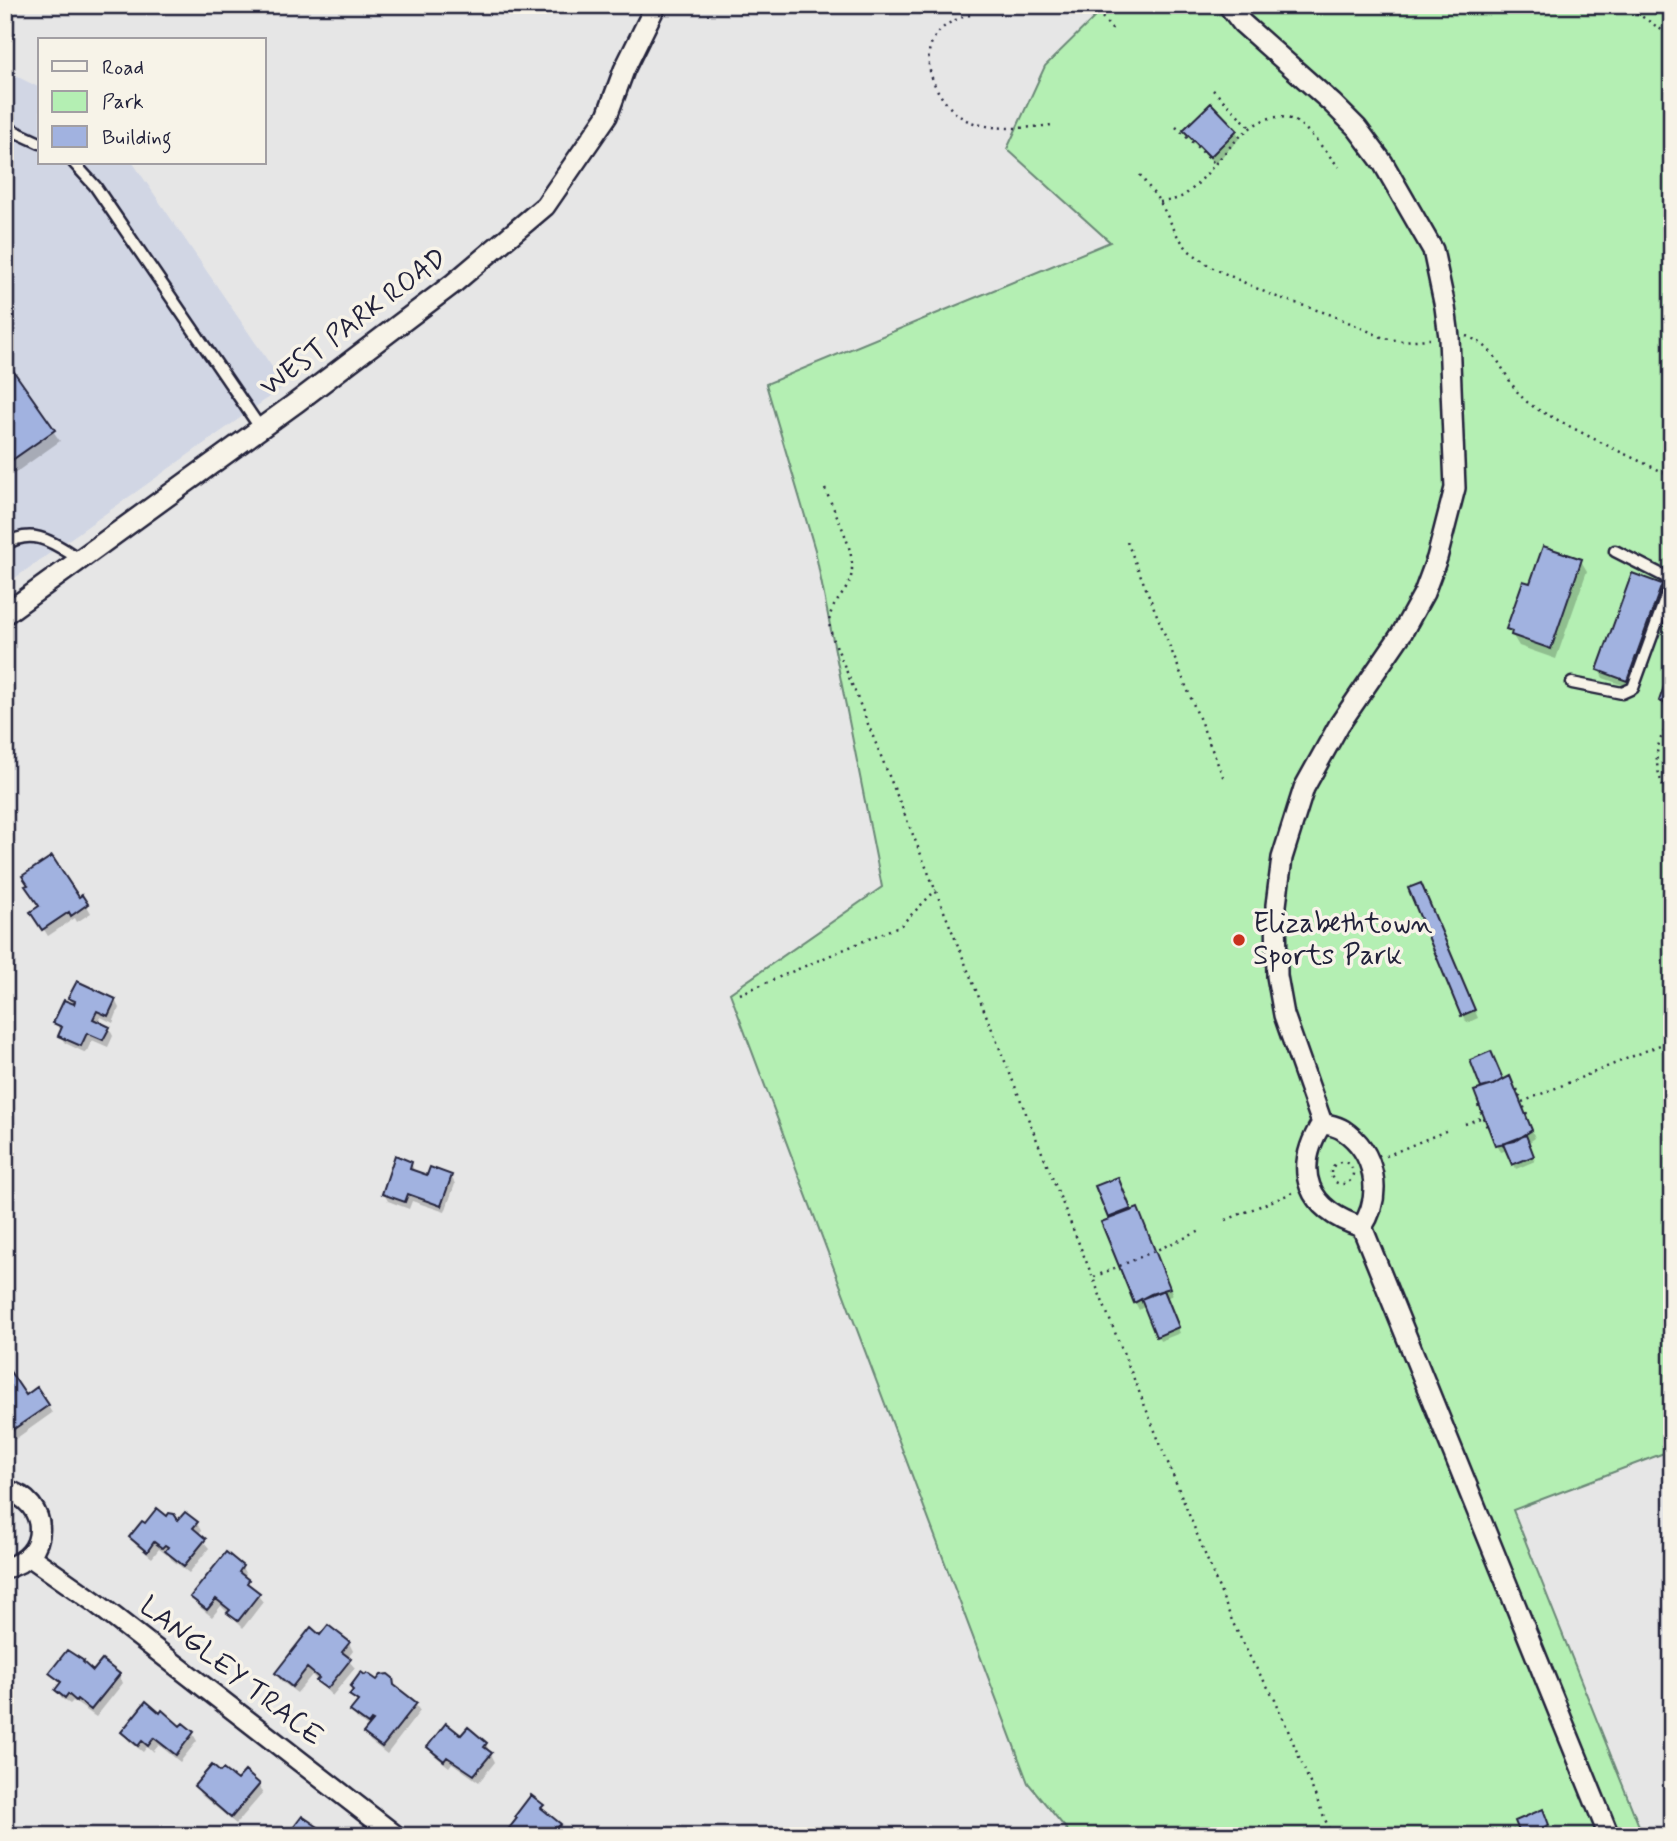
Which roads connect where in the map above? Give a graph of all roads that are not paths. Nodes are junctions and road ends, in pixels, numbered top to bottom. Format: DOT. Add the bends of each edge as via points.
graph roads {
  1 [pos="656,5"];
  2 [pos="1228,5"];
  3 [pos="5,127"];
  4 [pos="38,142"];
  5 [pos="75,164"];
  6 [pos="261,429"];
  7 [pos="5,545"];
  8 [pos="1615,551"];
  9 [pos="81,560"];
  10 [pos="5,614"];
  11 [pos="1572,682"];
  12 [pos="1322,1123"];
  13 [pos="1362,1227"];
  14 [pos="5,1490"];
  15 [pos="29,1556"];
  16 [pos="5,1568"];
  17 [pos="396,1836"];
  18 [pos="1609,1836"];
  1 -- 6 [label="street, WEST PARK ROAD" via="607,116 545,206 454,283"];
  2 -- 12 [label="street" via="1357,128 1383,163 1433,250 1449,337 1455,488 1437,558 1402,633 1339,725 1304,788 1282,858 1276,905 1277,976 1284,1016"];
  3 -- 4 [label="lane"];
  5 -- 6 [label="lane" via="95,186"];
  6 -- 9 [label="street, WEST PARK ROAD"];
  7 -- 9 [label="lane" via="14,538 42,536"];
  8 -- 11 [label="lane" via="1666,577 1670,586 1633,688 1622,693"];
  9 -- 10 [label="street, WEST PARK ROAD"];
  12 -- 13 [label="street" via="1341,1128 1370,1163 1374,1200"];
  12 -- 13 [label="street" via="1307,1155 1310,1186 1327,1209"];
  13 -- 18 [label="street"];
  14 -- 15 [label="street" via="27,1499 40,1521 40,1534"];
  15 -- 16 [label="street"];
  15 -- 17 [label="street, LANGLEY TRACE"];
}
